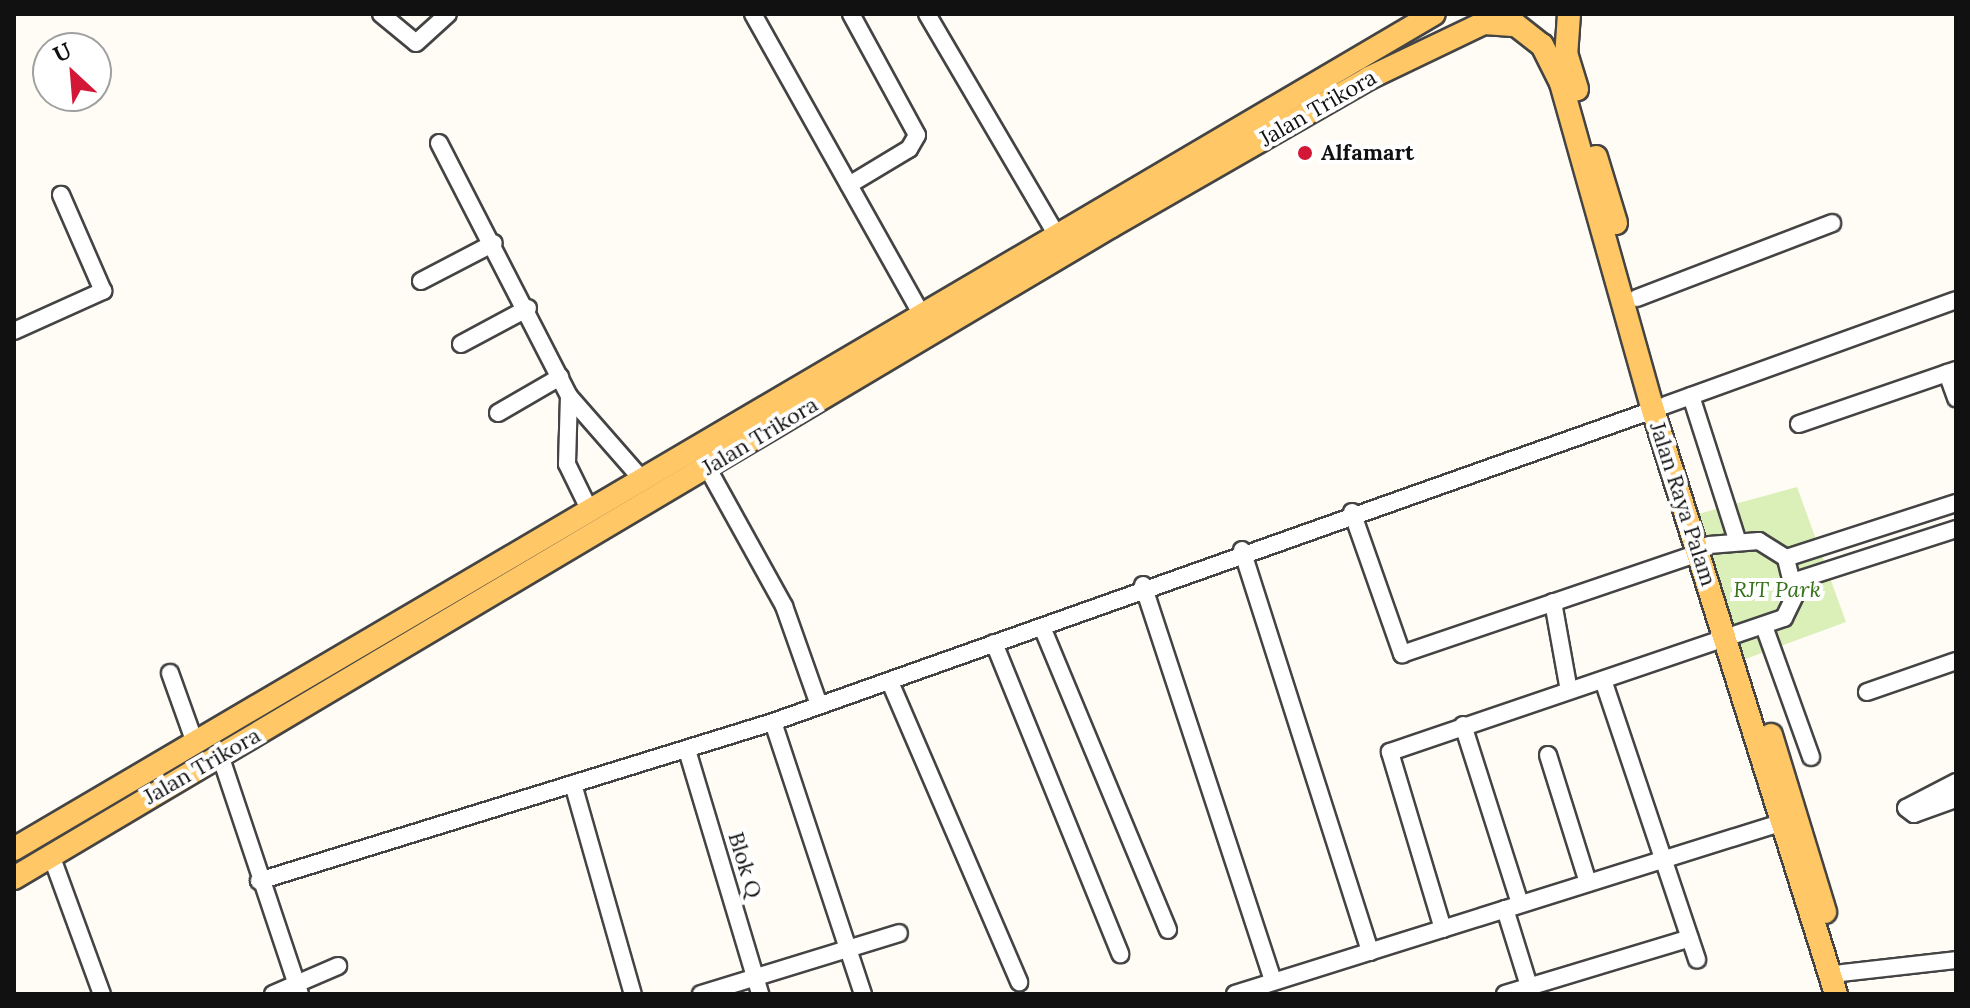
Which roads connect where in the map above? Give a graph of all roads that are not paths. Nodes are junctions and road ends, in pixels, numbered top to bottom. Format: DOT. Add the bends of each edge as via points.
graph roads {
  1 [pos="381,14"];
  2 [pos="448,14"];
  3 [pos="753,14"];
  4 [pos="851,14"];
  5 [pos="927,14"];
  6 [pos="1434,14"];
  7 [pos="1567,14"];
  8 [pos="1508,20"];
  9 [pos="439,143"];
  10 [pos="849,185"];
  11 [pos="61,195"];
  12 [pos="1832,223"];
  13 [pos="1055,232"];
  14 [pos="494,243"];
  15 [pos="421,281"];
  16 [pos="1637,298"];
  17 [pos="1956,300"];
  18 [pos="528,308"];
  19 [pos="921,313"];
  20 [pos="14,331"];
  21 [pos="461,344"];
  22 [pos="1951,371"];
  23 [pos="560,377"];
  24 [pos="569,396"];
  25 [pos="1691,396"];
  26 [pos="1956,398"];
  27 [pos="1660,407"];
  28 [pos="498,413"];
  29 [pos="1799,424"];
  30 [pos="707,467"];
  31 [pos="640,477"];
  32 [pos="1956,503"];
  33 [pos="589,509"];
  34 [pos="1352,512"];
  35 [pos="560,525"];
  36 [pos="1956,529"];
  37 [pos="1737,539"];
  38 [pos="577,545"];
  39 [pos="1704,549"];
  40 [pos="1242,550"];
  41 [pos="514,554"];
  42 [pos="1786,558"];
  43 [pos="531,572"];
  44 [pos="1795,581"];
  45 [pos="1143,585"];
  46 [pos="1553,602"];
  47 [pos="1042,627"];
  48 [pos="1765,629"];
  49 [pos="1734,639"];
  50 [pos="994,643"];
  51 [pos="1956,661"];
  52 [pos="170,673"];
  53 [pos="1603,680"];
  54 [pos="890,682"];
  55 [pos="1569,691"];
  56 [pos="1867,692"];
  57 [pos="819,705"];
  58 [pos="773,722"];
  59 [pos="1463,725"];
  60 [pos="195,743"];
  61 [pos="687,750"];
  62 [pos="220,755"];
  63 [pos="1548,755"];
  64 [pos="1811,757"];
  65 [pos="1956,782"];
  66 [pos="573,784"];
  67 [pos="1956,799"];
  68 [pos="1780,823"];
  69 [pos="14,849"];
  70 [pos="51,855"];
  71 [pos="1663,859"];
  72 [pos="14,878"];
  73 [pos="259,881"];
  74 [pos="1588,883"];
  75 [pos="1513,907"];
  76 [pos="1443,929"];
  77 [pos="1168,930"];
  78 [pos="899,933"];
  79 [pos="1690,938"];
  80 [pos="850,950"];
  81 [pos="1370,952"];
  82 [pos="1120,954"];
  83 [pos="1697,960"];
  84 [pos="1956,960"];
  85 [pos="338,966"];
  86 [pos="755,977"];
  87 [pos="1273,981"];
  88 [pos="1019,982"];
  89 [pos="1529,986"];
  90 [pos="1842,987"];
  91 [pos="298,989"];
  92 [pos="102,994"];
  93 [pos="273,994"];
  94 [pos="633,994"];
  95 [pos="701,994"];
  96 [pos="760,994"];
  97 [pos="863,994"];
  98 [pos="1235,994"];
  99 [pos="1505,994"];
  1 -- 2 [label="street" via="416,43"];
  3 -- 10 [label="street"];
  4 -- 10 [label="street" via="917,135 909,149"];
  5 -- 13 [label="street"];
  6 -- 13 [label="main road, Jalan Trikora"];
  7 -- 8 [label="main road, Jalan Trikora" via="1543,26"];
  7 -- 16 [label="main road, Jalan Raya Palam" via="1566,53"];
  8 -- 27 [label="main road, Jalan Raya Palam" via="1542,45 1561,83"];
  8 -- 30 [label="main road, Jalan Trikora" via="1468,27 1369,78"];
  9 -- 14 [label="street"];
  10 -- 19 [label="street"];
  11 -- 20 [label="street" via="103,291"];
  12 -- 16 [label="street"];
  13 -- 19 [label="main road, Jalan Trikora"];
  14 -- 15 [label="street"];
  14 -- 18 [label="street"];
  16 -- 27 [label="main road, Jalan Raya Palam"];
  17 -- 25 [label="street"];
  18 -- 21 [label="street"];
  18 -- 23 [label="street"];
  19 -- 31 [label="main road, Jalan Trikora"];
  22 -- 26 [label="street"];
  22 -- 29 [label="street"];
  23 -- 24 [label="street"];
  23 -- 28 [label="street"];
  24 -- 31 [label="street"];
  24 -- 33 [label="street" via="567,464"];
  25 -- 27 [label="street"];
  25 -- 37 [label="street"];
  27 -- 34 [label="street"];
  27 -- 39 [label="main road, Jalan Raya Palam"];
  30 -- 38 [label="main road, Jalan Trikora"];
  30 -- 57 [label="street" via="784,606"];
  31 -- 33 [label="main road, Jalan Trikora"];
  32 -- 42 [label="street"];
  33 -- 35 [label="main road, Jalan Trikora"];
  34 -- 40 [label="street"];
  34 -- 46 [label="street" via="1402,654"];
  35 -- 38 [label="main road"];
  35 -- 41 [label="main road, Jalan Trikora"];
  36 -- 44 [label="street"];
  37 -- 39 [label="street"];
  37 -- 42 [label="street" via="1772,546"];
  38 -- 43 [label="main road, Jalan Trikora"];
  39 -- 46 [label="street"];
  39 -- 49 [label="main road, Jalan Raya Palam"];
  40 -- 45 [label="street"];
  40 -- 81 [label="street"];
  41 -- 43 [label="main road" via="526,558"];
  41 -- 60 [label="main road, Jalan Trikora"];
  42 -- 44 [label="street"];
  43 -- 62 [label="main road, Jalan Trikora"];
  44 -- 48 [label="street" via="1791,609"];
  45 -- 47 [label="street"];
  45 -- 87 [label="street"];
  46 -- 55 [label="street"];
  47 -- 50 [label="street"];
  47 -- 77 [label="street"];
  48 -- 49 [label="street"];
  48 -- 64 [label="street"];
  49 -- 53 [label="street"];
  49 -- 68 [label="main road, Jalan Raya Palam"];
  49 -- 90 [label="main road, Jalan Raya Palam"];
  50 -- 54 [label="street"];
  50 -- 82 [label="street"];
  51 -- 56 [label="street"];
  52 -- 60 [label="street"];
  53 -- 55 [label="street"];
  53 -- 71 [label="street"];
  54 -- 57 [label="street"];
  54 -- 88 [label="street"];
  55 -- 59 [label="street"];
  57 -- 58 [label="street"];
  58 -- 61 [label="street"];
  58 -- 80 [label="street"];
  59 -- 75 [label="street"];
  59 -- 76 [label="street" via="1388,759"];
  60 -- 69 [label="main road, Jalan Trikora"];
  61 -- 66 [label="street"];
  61 -- 86 [label="street, Blok Q"];
  62 -- 70 [label="main road, Jalan Trikora"];
  62 -- 73 [label="street"];
  63 -- 74 [label="street"];
  65 -- 67 [label="street" via="1906,808 1914,814"];
  66 -- 73 [label="street"];
  66 -- 94 [label="street"];
  68 -- 71 [label="street"];
  68 -- 90 [label="main road, Jalan Raya Palam"];
  70 -- 72 [label="main road, Jalan Trikora"];
  70 -- 92 [label="street"];
  71 -- 74 [label="street"];
  71 -- 79 [label="street"];
  73 -- 91 [label="street"];
  74 -- 75 [label="street"];
  75 -- 76 [label="street"];
  75 -- 89 [label="street"];
  76 -- 81 [label="street"];
  78 -- 80 [label="street"];
  79 -- 83 [label="street"];
  79 -- 89 [label="street"];
  80 -- 86 [label="street"];
  80 -- 97 [label="street"];
  81 -- 87 [label="street"];
  84 -- 90 [label="street"];
  85 -- 91 [label="street"];
  86 -- 95 [label="street"];
  86 -- 96 [label="street, Blok Q"];
  87 -- 98 [label="street"];
  89 -- 99 [label="street"];
  91 -- 93 [label="street"];
}
